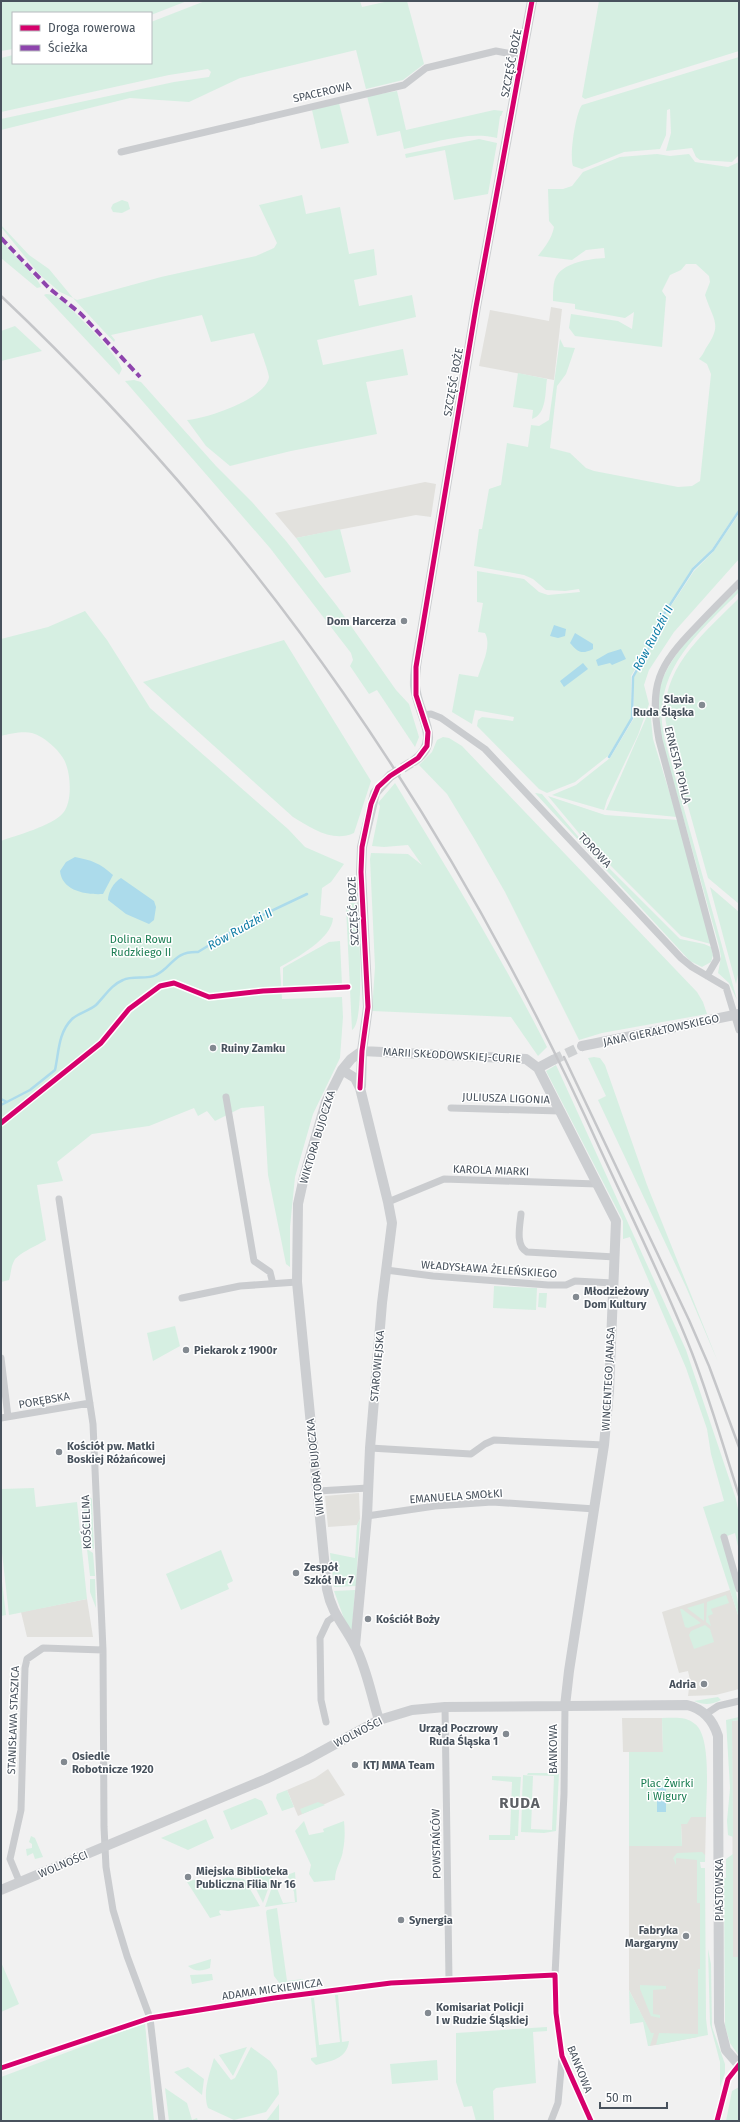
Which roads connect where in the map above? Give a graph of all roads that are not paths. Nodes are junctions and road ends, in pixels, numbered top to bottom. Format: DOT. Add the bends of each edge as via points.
graph roads {
  1 [pos="532,1"];
  2 [pos="522,56"];
  3 [pos="121,152"];
  4 [pos="739,583"];
  5 [pos="423,715"];
  6 [pos="414,761"];
  7 [pos="390,776"];
  8 [pos="707,976"];
  9 [pos="737,1014"];
  10 [pos="739,1030"];
  11 [pos="582,1046"];
  12 [pos="362,1051"];
  13 [pos="553,1060"];
  14 [pos="538,1068"];
  15 [pos="342,1070"];
  16 [pos="360,1088"];
  17 [pos="226,1097"];
  18 [pos="451,1108"];
  19 [pos="560,1111"];
  20 [pos="597,1184"];
  21 [pos="59,1199"];
  22 [pos="388,1202"];
  23 [pos="521,1214"];
  24 [pos="615,1257"];
  25 [pos="386,1270"];
  26 [pos="297,1282"];
  27 [pos="614,1283"];
  28 [pos="273,1284"];
  29 [pos="182,1298"];
  30 [pos="1,1358"];
  31 [pos="90,1403"];
  32 [pos="4,1418"];
  33 [pos="604,1445"];
  34 [pos="370,1448"];
  35 [pos="368,1488"];
  36 [pos="318,1491"];
  37 [pos="595,1508"];
  38 [pos="367,1516"];
  39 [pos="724,1537"];
  40 [pos="739,1589"];
  41 [pos="335,1616"];
  42 [pos="355,1646"];
  43 [pos="102,1650"];
  44 [pos="739,1702"];
  45 [pos="566,1706"];
  46 [pos="445,1707"];
  47 [pos="706,1714"];
  48 [pos="379,1720"];
  49 [pos="326,1722"];
  50 [pos="105,1847"];
  51 [pos="20,1883"];
  52 [pos="1,1890"];
  53 [pos="555,1975"];
  54 [pos="449,1980"];
  55 [pos="150,2018"];
  56 [pos="562,2056"];
  57 [pos="739,2065"];
  58 [pos="1,2068"];
  59 [pos="162,2121"];
  60 [pos="551,2121"];
  61 [pos="591,2121"];
  62 [pos="718,2121"];
  1 -- 2 [label="street, SZCZĘŚĆ BOŻE"];
  2 -- 3 [label="street, SPACEROWA" via="496,51 426,68 404,84"];
  2 -- 5 [label="street, SZCZĘŚĆ BOŻE" via="476,307 416,667 416,694"];
  4 -- 8 [label="street, ERNESTA POHLA" via="672,652 664,664 655,704 659,740 716,953 717,959"];
  5 -- 6 [label="street, SZCZĘŚĆ BOŻE" via="428,732 427,746 423,754"];
  5 -- 8 [label="street, TOROWA" via="431,714 441,718 485,749 681,958"];
  7 -- 12 [label="street, SZCZĘŚĆ BOZE" via="375,793 362,847 368,1007"];
  8 -- 9 [label="street, TOROWA" via="726,987"];
  9 -- 10 [label="street, TOROWA"];
  9 -- 11 [label="street, JANA GIERAŁTOWSKIEGO"];
  12 -- 14 [label="street, MARII SKŁODOWSKIEJ-CURIE" via="526,1059"];
  12 -- 15 [label="street, WIKTORA BUJOCZKA"];
  12 -- 16 [label="street, STAROWIEJSKA"];
  13 -- 14 [label="street"];
  14 -- 19 [label="street, WINCENTEGO JANASA"];
  15 -- 16 [label="street, STAROWIEJSKA" via="355,1078"];
  15 -- 26 [label="street, WIKTORA BUJOCZKA" via="326,1102 298,1204"];
  16 -- 22 [label="street, STAROWIEJSKA"];
  17 -- 28 [label="street" via="254,1261 270,1272"];
  18 -- 19 [label="street, JULIUSZA LIGONIA"];
  19 -- 20 [label="street, WINCENTEGO JANASA"];
  20 -- 22 [label="street, KAROLA MIARKI" via="444,1179"];
  20 -- 24 [label="street, WINCENTEGO JANASA" via="616,1221"];
  21 -- 31 [label="street, KOŚCIELNA"];
  22 -- 25 [label="street, STAROWIEJSKA" via="392,1223"];
  23 -- 24 [label="street, WŁADYSŁAWA ŻELEŃSKIEGO" via="519,1241 526,1252"];
  24 -- 27 [label="street, WINCENTEGO JANASA"];
  25 -- 27 [label="street, WŁADYSŁAWA ŻELEŃSKIEGO" via="527,1284 566,1285 575,1281"];
  25 -- 34 [label="street, STAROWIEJSKA"];
  26 -- 28 [label="street"];
  26 -- 36 [label="street, WIKTORA BUJOCZKA"];
  27 -- 33 [label="street, WINCENTEGO JANASA"];
  28 -- 29 [label="street" via="224,1289"];
  30 -- 32 [label="street"];
  31 -- 32 [label="street, PORĘBSKA"];
  31 -- 43 [label="street, KOŚCIELNA"];
  33 -- 34 [label="street" via="494,1440 471,1454"];
  33 -- 37 [label="street, WINCENTEGO JANASA"];
  34 -- 35 [label="street, STAROWIEJSKA"];
  35 -- 36 [label="street"];
  35 -- 38 [label="street, STAROWIEJSKA"];
  36 -- 41 [label="street, WIKTORA BUJOCZKA" via="327,1589"];
  37 -- 38 [label="street, EMANUELA SMOŁKI" via="492,1502 435,1506"];
  37 -- 45 [label="street, WINCENTEGO JANASA" via="570,1663"];
  38 -- 42 [label="street, STAROWIEJSKA"];
  39 -- 40 [label="street"];
  41 -- 42 [label="street, WIKTORA BUJOCZKA"];
  41 -- 49 [label="street" via="328,1622 320,1638 321,1700"];
  42 -- 48 [label="street"];
  43 -- 50 [label="street, KOŚCIELNA"];
  43 -- 51 [label="street, STANISŁAWA STASZICA" via="43,1648 27,1659 21,1810 10,1859"];
  44 -- 47 [label="street" via="718,1706"];
  45 -- 46 [label="street, WOLNOŚCI"];
  45 -- 47 [label="street, WOLNOŚCI" via="688,1705"];
  45 -- 53 [label="street, BANKOWA"];
  46 -- 48 [label="street, WOLNOŚCI" via="416,1709"];
  46 -- 54 [label="street, POWSTAŃCÓW"];
  47 -- 57 [label="street, PIASTOWSKA" via="716,1730 719,1746 720,2029 726,2050"];
  48 -- 50 [label="street, WOLNOŚCI" via="293,1767"];
  50 -- 51 [label="street, WOLNOŚCI"];
  50 -- 55 [label="street, KOŚCIELNA" via="113,1910"];
  51 -- 52 [label="street, WOLNOŚCI"];
  53 -- 54 [label="street, ADAMA MICKIEWICZA"];
  53 -- 56 [label="street, BANKOWA" via="556,2013"];
  54 -- 55 [label="street, ADAMA MICKIEWICZA" via="360,1986"];
  55 -- 58 [label="street, ADAMA MICKIEWICZA"];
  55 -- 59 [label="street, KOŚCIELNA"];
  56 -- 60 [label="street" via="558,2103"];
  56 -- 61 [label="street, BANKOWA"];
  57 -- 62 [label="street" via="728,2079"];
}
